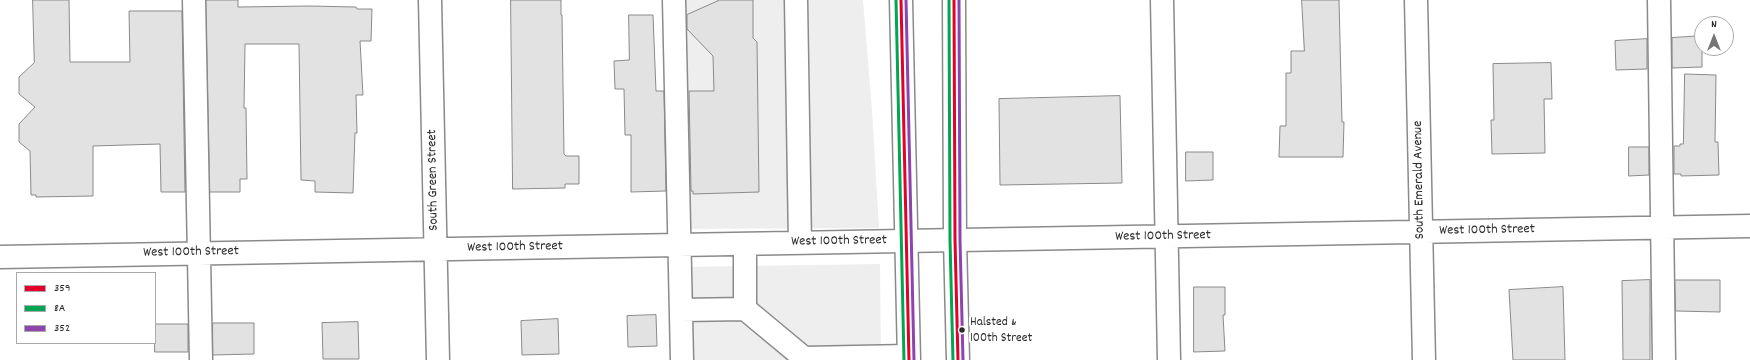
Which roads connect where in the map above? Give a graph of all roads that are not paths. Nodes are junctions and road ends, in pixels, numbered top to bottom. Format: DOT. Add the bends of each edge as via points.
graph roads {
  1 [pos="194,0"];
  2 [pos="430,0"];
  3 [pos="674,0"];
  4 [pos="796,0"];
  5 [pos="901,0"];
  6 [pos="954,0"];
  7 [pos="1162,0"];
  8 [pos="1416,0"];
  9 [pos="1659,0"];
  10 [pos="1750,226"];
  11 [pos="1661,228"];
  12 [pos="1421,232"];
  13 [pos="1165,237"];
  14 [pos="955,240"];
  15 [pos="906,241"];
  16 [pos="800,243"];
  17 [pos="745,244"];
  18 [pos="679,245"];
  19 [pos="436,249"];
  20 [pos="199,253"];
  21 [pos="0,257"];
  22 [pos="745,309"];
  23 [pos="681,310"];
  24 [pos="909,358"];
  25 [pos="804,359"];
  26 [pos="201,360"];
  27 [pos="438,360"];
  28 [pos="682,360"];
  29 [pos="958,360"];
  30 [pos="1169,360"];
  31 [pos="1424,360"];
  32 [pos="1664,360"];
  1 -- 20 [label="street"];
  2 -- 19 [label="street, South Green Street"];
  3 -- 18 [label="street"];
  4 -- 16 [label="street"];
  5 -- 15 [label="street"];
  6 -- 14 [label="street"];
  7 -- 13 [label="street"];
  8 -- 12 [label="street, South Emerald Avenue"];
  9 -- 11 [label="street"];
  10 -- 11 [label="street, West 100th Street"];
  11 -- 12 [label="street, West 100th Street"];
  11 -- 32 [label="street"];
  12 -- 13 [label="street, West 100th Street"];
  12 -- 31 [label="street, South Emerald Avenue"];
  13 -- 14 [label="street, West 100th Street"];
  13 -- 30 [label="street"];
  14 -- 15 [label="street, West 100th Street"];
  14 -- 29 [label="street"];
  15 -- 16 [label="street, West 100th Street"];
  15 -- 24 [label="street"];
  16 -- 17 [label="street, West 100th Street"];
  17 -- 18 [label="street, West 100th Street"];
  17 -- 22 [label="street"];
  18 -- 19 [label="street, West 100th Street"];
  18 -- 23 [label="street"];
  19 -- 20 [label="street, West 100th Street"];
  19 -- 27 [label="street, South Green Street"];
  20 -- 21 [label="street, West 100th Street"];
  20 -- 26 [label="street"];
  22 -- 23 [label="street"];
  22 -- 25 [label="street"];
  23 -- 28 [label="street"];
  24 -- 25 [label="street"];
}
